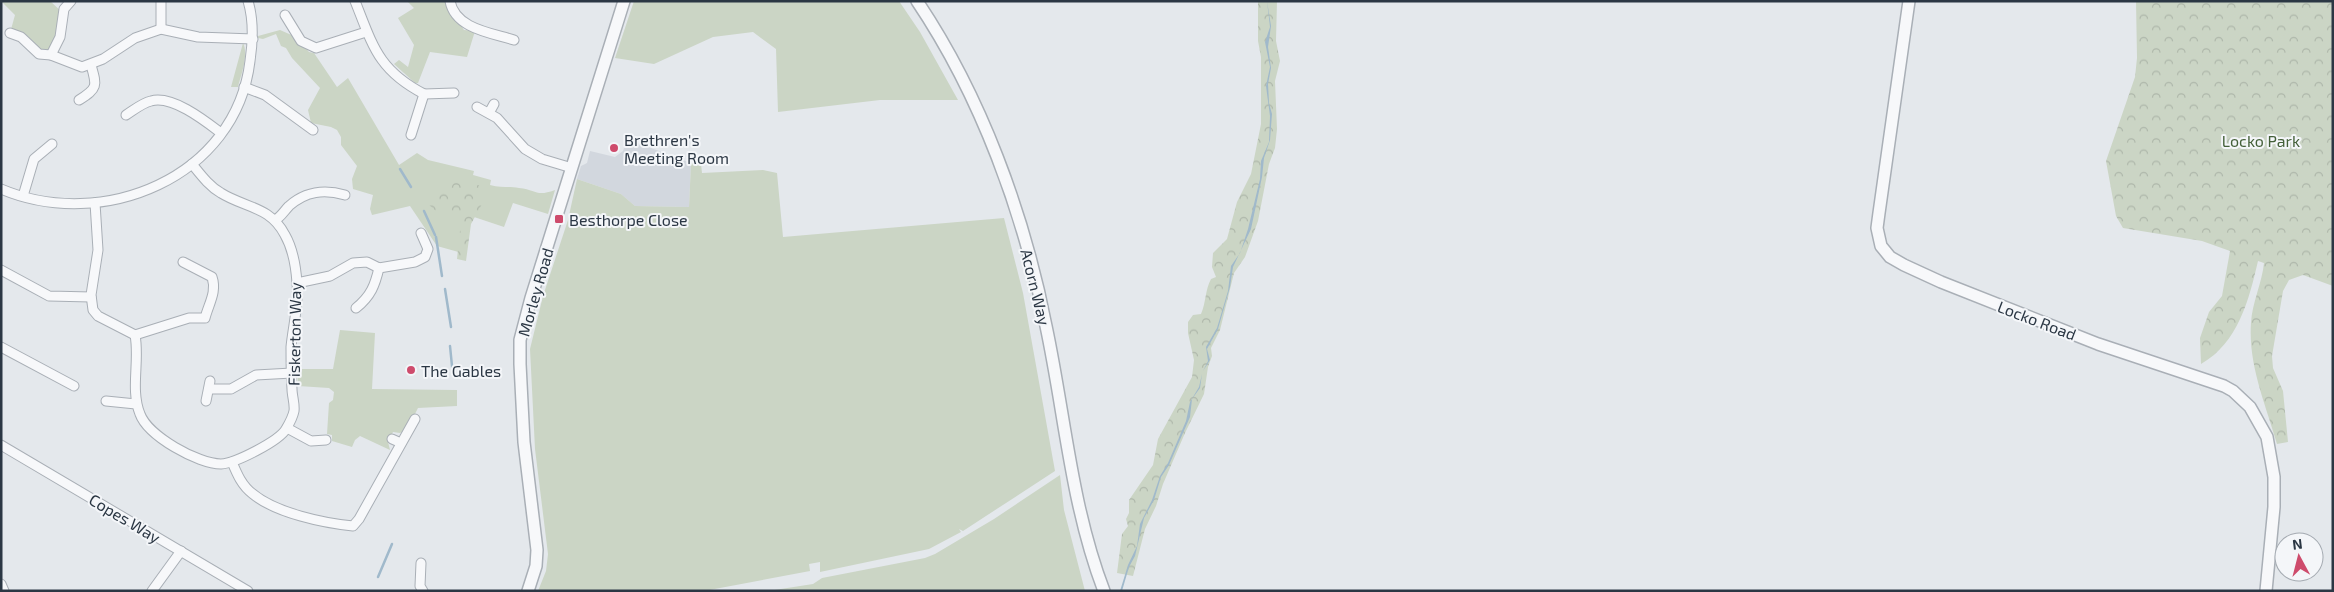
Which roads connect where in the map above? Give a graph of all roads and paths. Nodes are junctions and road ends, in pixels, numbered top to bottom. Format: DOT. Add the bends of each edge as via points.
graph roads {
  1 [pos="71,1"];
  2 [pos="161,1"];
  3 [pos="248,1"];
  4 [pos="356,1"];
  5 [pos="450,1"];
  6 [pos="624,1"];
  7 [pos="917,1"];
  8 [pos="1909,1"];
  9 [pos="285,15"];
  10 [pos="161,30"];
  11 [pos="10,32"];
  12 [pos="366,32"];
  13 [pos="253,39"];
  14 [pos="514,40"];
  15 [pos="51,55"];
  16 [pos="92,65"];
  17 [pos="244,87"];
  18 [pos="454,92"];
  19 [pos="424,94"];
  20 [pos="79,100"];
  21 [pos="494,104"];
  22 [pos="477,107"];
  23 [pos="489,113"];
  24 [pos="126,115"];
  25 [pos="313,130"];
  26 [pos="221,133"];
  27 [pos="411,135"];
  28 [pos="52,144"];
  29 [pos="192,164"];
  30 [pos="572,168"];
  31 [pos="1,188"];
  32 [pos="345,195"];
  33 [pos="23,196"];
  34 [pos="95,203"];
  35 [pos="275,220"];
  36 [pos="422,233"];
  37 [pos="183,262"];
  38 [pos="379,268"];
  39 [pos="1,270"];
  40 [pos="297,282"];
  41 [pos="91,296"];
  42 [pos="356,308"];
  43 [pos="135,335"];
  44 [pos="1,346"];
  45 [pos="292,373"];
  46 [pos="74,386"];
  47 [pos="106,401"];
  48 [pos="206,401"];
  49 [pos="136,404"];
  50 [pos="414,419"];
  51 [pos="287,428"];
  52 [pos="392,439"];
  53 [pos="326,440"];
  54 [pos="402,443"];
  55 [pos="1,445"];
  56 [pos="232,462"];
  57 [pos="181,551"];
  58 [pos="421,563"];
  59 [pos="1,584"];
  60 [pos="4,591"];
  61 [pos="152,591"];
  62 [pos="248,591"];
  63 [pos="422,591"];
  64 [pos="528,591"];
  65 [pos="1104,591"];
  66 [pos="2266,591"];
  1 -- 15 [label="street" via="64,9 60,37"];
  2 -- 10 [label="street"];
  3 -- 13 [label="street"];
  4 -- 12 [label="street"];
  5 -- 14 [label="street" via="451,7 467,26"];
  6 -- 30 [label="street, Morley Road"];
  7 -- 65 [label="street, Acorn Way" via="954,64 977,112 1022,229 1047,327 1080,519"];
  8 -- 66 [label="street, Locko Road" via="1877,228 1881,246 1890,257 1942,282 2098,344 2224,386 2250,406 2264,429 2273,466 2274,506"];
  9 -- 12 [label="street" via="301,41 316,48"];
  10 -- 13 [label="street" via="198,37"];
  10 -- 16 [label="street" via="135,38"];
  11 -- 15 [label="street" via="40,54"];
  12 -- 19 [label="street" via="384,63 404,83"];
  13 -- 17 [label="street"];
  15 -- 16 [label="street" via="82,67"];
  16 -- 20 [label="street" via="96,83 93,91"];
  17 -- 25 [label="street" via="265,95"];
  17 -- 26 [label="street"];
  18 -- 19 [label="street"];
  19 -- 27 [label="street"];
  21 -- 23 [label="street"];
  22 -- 23 [label="street"];
  23 -- 30 [label="street" via="525,149 542,159"];
  24 -- 26 [label="street" via="152,100 166,100 201,118"];
  26 -- 29 [label="street"];
  28 -- 33 [label="street" via="34,159"];
  29 -- 34 [label="street" via="147,190 126,198"];
  29 -- 35 [label="street, Fiskerton Way" via="208,184 222,194 255,207"];
  30 -- 64 [label="street, Morley Road" via="520,340 523,423 537,550"];
  31 -- 33 [label="street"];
  32 -- 35 [label="street" via="331,191 302,196"];
  33 -- 34 [label="street" via="65,203"];
  34 -- 41 [label="street" via="98,251"];
  35 -- 40 [label="street, Fiskerton Way" via="286,236"];
  36 -- 38 [label="street" via="428,249 424,257 415,262"];
  37 -- 43 [label="street" via="212,277 215,284 205,318 189,318"];
  38 -- 40 [label="street" via="367,262 353,263 330,276"];
  38 -- 42 [label="street" via="374,288"];
  39 -- 41 [label="street" via="49,296"];
  40 -- 45 [label="street, Fiskerton Way"];
  41 -- 43 [label="street" via="93,310 98,316"];
  43 -- 49 [label="street"];
  44 -- 46 [label="street"];
  45 -- 48 [label="street" via="256,375 230,389 210,385"];
  45 -- 51 [label="street, Fiskerton Way" via="294,412"];
  47 -- 49 [label="street"];
  49 -- 56 [label="street" via="150,428 172,444 211,463"];
  50 -- 54 [label="street"];
  51 -- 53 [label="street" via="311,441"];
  51 -- 56 [label="street" via="274,441"];
  52 -- 54 [label="street"];
  54 -- 56 [label="street" via="353,526 313,520 253,495 240,480"];
  55 -- 57 [label="street, Copes Way"];
  57 -- 61 [label="street"];
  57 -- 62 [label="street, Copes Way"];
  58 -- 63 [label="street"];
  59 -- 60 [label="street"];
}
